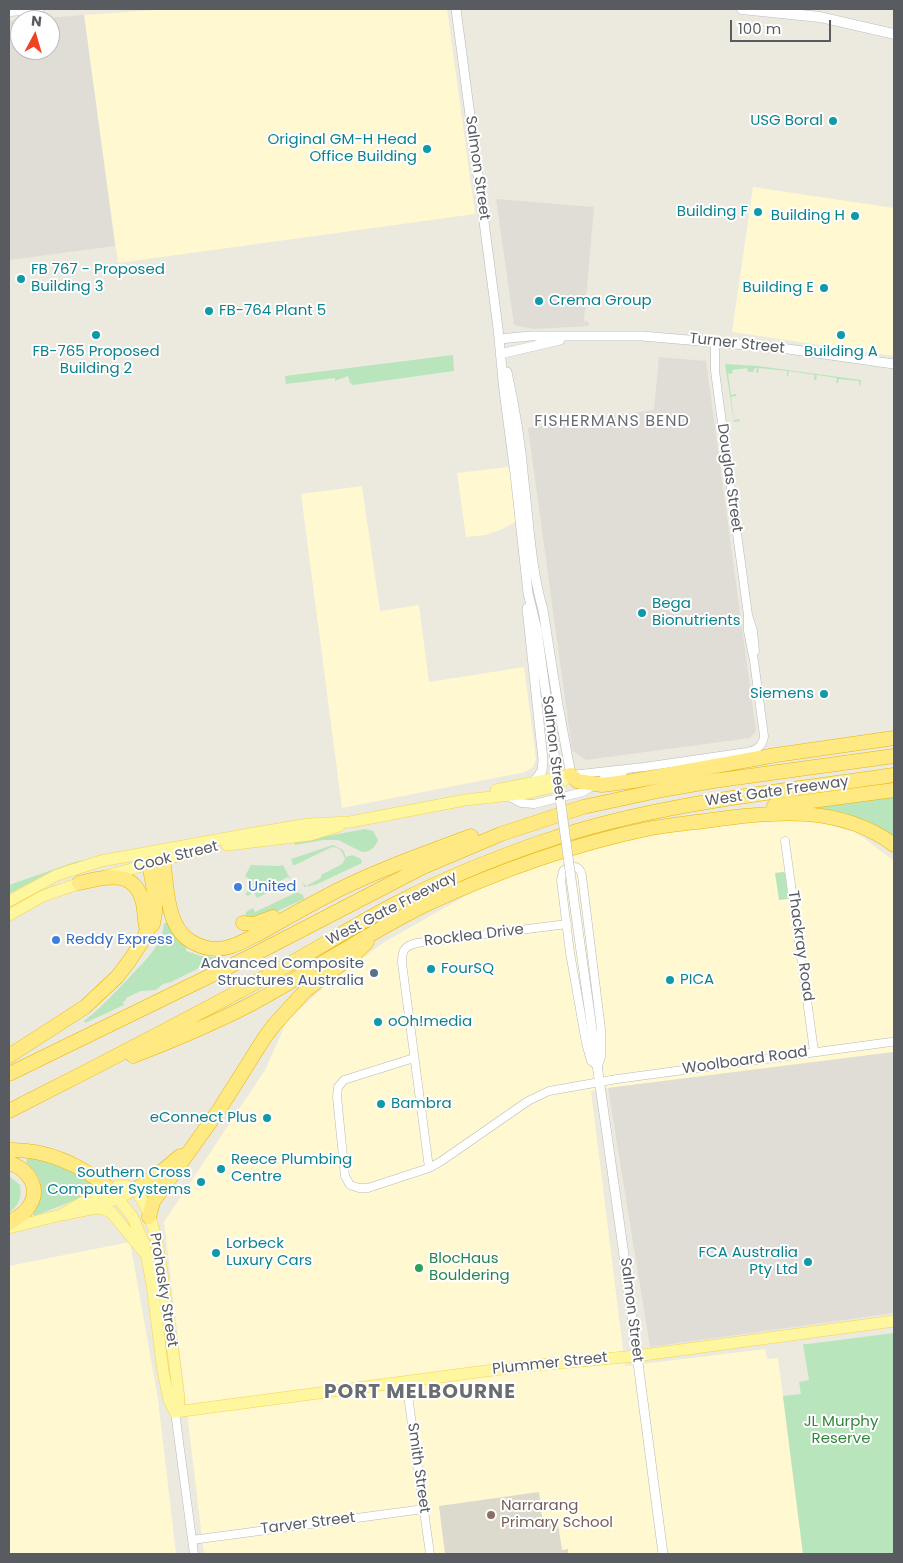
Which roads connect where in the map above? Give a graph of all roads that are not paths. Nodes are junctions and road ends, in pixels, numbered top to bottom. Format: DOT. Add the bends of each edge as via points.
graph roads {
  1 [pos="39,9"];
  2 [pos="456,9"];
  3 [pos="742,9"];
  4 [pos="9,11"];
  5 [pos="894,34"];
  6 [pos="580,337"];
  7 [pos="500,339"];
  8 [pos="715,342"];
  9 [pos="502,354"];
  10 [pos="894,364"];
  11 [pos="517,459"];
  12 [pos="528,593"];
  13 [pos="539,595"];
  14 [pos="537,630"];
  15 [pos="894,739"];
  16 [pos="566,748"];
  17 [pos="542,753"];
  18 [pos="894,756"];
  19 [pos="644,767"];
  20 [pos="571,775"];
  21 [pos="894,775"];
  22 [pos="534,782"];
  23 [pos="596,784"];
  24 [pos="894,790"];
  25 [pos="505,796"];
  26 [pos="465,800"];
  27 [pos="611,800"];
  28 [pos="542,820"];
  29 [pos="648,829"];
  30 [pos="785,841"];
  31 [pos="894,845"];
  32 [pos="163,855"];
  33 [pos="148,858"];
  34 [pos="79,883"];
  35 [pos="323,898"];
  36 [pos="9,901"];
  37 [pos="9,915"];
  38 [pos="243,923"];
  39 [pos="566,924"];
  40 [pos="146,930"];
  41 [pos="375,932"];
  42 [pos="35,1039"];
  43 [pos="891,1042"];
  44 [pos="9,1049"];
  45 [pos="814,1051"];
  46 [pos="9,1056"];
  47 [pos="414,1058"];
  48 [pos="598,1066"];
  49 [pos="9,1074"];
  50 [pos="600,1082"];
  51 [pos="42,1094"];
  52 [pos="9,1111"];
  53 [pos="199,1137"];
  54 [pos="9,1150"];
  55 [pos="9,1163"];
  56 [pos="429,1168"];
  57 [pos="135,1190"];
  58 [pos="115,1191"];
  59 [pos="96,1208"];
  60 [pos="60,1215"];
  61 [pos="149,1217"];
  62 [pos="9,1223"];
  63 [pos="9,1228"];
  64 [pos="147,1257"];
  65 [pos="894,1321"];
  66 [pos="636,1356"];
  67 [pos="406,1381"];
  68 [pos="175,1412"];
  69 [pos="424,1509"];
  70 [pos="192,1540"];
  71 [pos="194,1554"];
  72 [pos="430,1554"];
  73 [pos="664,1554"];
  1 -- 4 [label="main road"];
  2 -- 7 [label="street, Salmon Street"];
  3 -- 5 [label="main road" via="827,18"];
  6 -- 7 [label="street, Turner Street"];
  6 -- 8 [label="street, Turner Street" via="631,335"];
  6 -- 9 [label="street, Turner Street"];
  7 -- 9 [label="street, Salmon Street"];
  8 -- 10 [label="street, Turner Street"];
  8 -- 19 [label="street, Douglas Street" via="716,380 748,615 753,630 764,733 762,743 752,751"];
  9 -- 11 [label="street, Salmon Street"];
  11 -- 12 [label="street, Salmon Street"];
  11 -- 13 [label="street, Salmon Street"];
  12 -- 14 [label="street, Salmon Street"];
  12 -- 17 [label="street, Salmon Street"];
  13 -- 14 [label="street, Salmon Street"];
  13 -- 16 [label="street, Salmon Street"];
  14 -- 48 [label="street, Salmon Street, bridge"];
  15 -- 23 [label="highway" via="776,754 633,781"];
  15 -- 27 [label="highway" via="656,785"];
  16 -- 17 [label="street" via="557,755"];
  16 -- 20 [label="street, Salmon Street"];
  17 -- 22 [label="street, Salmon Street" via="542,770"];
  18 -- 27 [label="highway, West Gate Freeway" via="713,781"];
  19 -- 20 [label="street"];
  19 -- 23 [label="street, Cook Street" via="610,776"];
  20 -- 22 [label="main road, Cook Street"];
  20 -- 23 [label="highway" via="577,781"];
  20 -- 25 [label="main road, Cook Street" via="550,788"];
  21 -- 51 [label="highway, West Gate Freeway" via="659,811 593,826 506,855 398,902 194,1016"];
  22 -- 26 [label="main road, Cook Street"];
  23 -- 25 [label="street, Cook Street" via="583,792 528,804"];
  24 -- 29 [label="highway" via="773,806"];
  25 -- 26 [label="main road, Cook Street"];
  26 -- 32 [label="main road, Cook Street"];
  27 -- 28 [label="highway, West Gate Freeway"];
  28 -- 35 [label="highway" via="474,835 378,872"];
  28 -- 49 [label="highway, West Gate Freeway" via="423,867 257,953"];
  29 -- 31 [label="highway" via="727,818 806,813 853,823"];
  29 -- 41 [label="highway" via="537,860 456,891"];
  30 -- 45 [label="street, Thackray Road"];
  32 -- 33 [label="main road, Cook Street"];
  32 -- 35 [label="highway" via="174,921 186,938 207,948 222,949 236,945"];
  33 -- 34 [label="main road, Cook Street"];
  33 -- 36 [label="main road, Cook Street" via="79,867"];
  33 -- 40 [label="highway" via="155,912 153,924"];
  34 -- 37 [label="main road, Cook Street" via="43,896"];
  34 -- 40 [label="highway" via="111,877 131,881 141,895"];
  35 -- 38 [label="highway" via="258,924"];
  39 -- 47 [label="street, Rocklea Drive" via="407,945 403,949 402,963"];
  39 -- 48 [label="street, Salmon Street" via="586,1043 591,1061"];
  39 -- 48 [label="street, Salmon Street" via="560,876 565,868 572,866 582,874 601,1028"];
  40 -- 42 [label="highway" via="130,960 101,993 77,1013"];
  41 -- 51 [label="highway" via="232,1014"];
  41 -- 53 [label="highway" via="352,958 314,984 289,1008 265,1037"];
  42 -- 44 [label="highway" via="23,1040"];
  42 -- 46 [label="highway"];
  43 -- 45 [label="street, Woolboard Road"];
  45 -- 50 [label="street, Woolboard Road"];
  47 -- 56 [label="street, Rocklea Drive"];
  47 -- 56 [label="street" via="344,1080 338,1087 345,1176 350,1185 368,1188"];
  48 -- 50 [label="street, Salmon Street"];
  50 -- 56 [label="street" via="557,1089 534,1097"];
  50 -- 66 [label="street, Salmon Street"];
  51 -- 52 [label="highway, West Gate Freeway"];
  53 -- 57 [label="highway" via="171,1164"];
  53 -- 61 [label="highway" via="152,1202"];
  54 -- 58 [label="highway" via="59,1158"];
  55 -- 62 [label="highway" via="19,1166 29,1175 34,1192 28,1208"];
  57 -- 58 [label="main road"];
  57 -- 61 [label="main road, Prohasky Street"];
  58 -- 59 [label="main road"];
  58 -- 60 [label="main road"];
  58 -- 64 [label="main road, Prohasky Street" via="137,1225"];
  59 -- 60 [label="main road"];
  59 -- 64 [label="main road" via="111,1212"];
  60 -- 63 [label="main road"];
  61 -- 68 [label="main road, Prohasky Street" via="158,1251 179,1398"];
  64 -- 68 [label="main road, Prohasky Street" via="165,1380"];
  65 -- 66 [label="main road, Plummer Street"];
  66 -- 67 [label="main road, Plummer Street"];
  66 -- 73 [label="street, Salmon Street"];
  67 -- 68 [label="main road, Plummer Street"];
  67 -- 69 [label="street, Smith Street"];
  68 -- 70 [label="street, Prohasky Street"];
  69 -- 70 [label="street, Tarver Street"];
  69 -- 72 [label="street, Smith Street"];
  70 -- 71 [label="street, Prohasky Street"];
}
